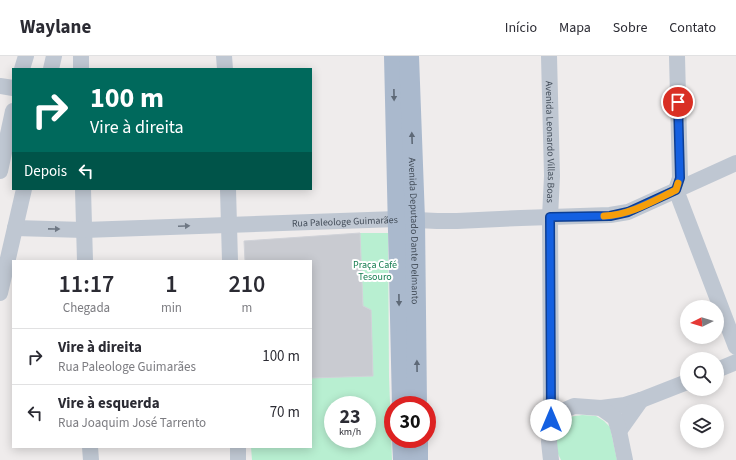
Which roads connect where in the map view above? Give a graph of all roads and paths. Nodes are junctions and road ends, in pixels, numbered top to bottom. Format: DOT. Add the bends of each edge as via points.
graph roads {
  1 [pos="26,56"];
  2 [pos="54,56"];
  3 [pos="81,56"];
  4 [pos="224,56"];
  5 [pos="394,56"];
  6 [pos="409,56"];
  7 [pos="549,56"];
  8 [pos="677,56"];
  9 [pos="22,68"];
  10 [pos="51,68"];
  11 [pos="81,68"];
  12 [pos="225,68"];
  13 [pos="0,86"];
  14 [pos="12,88"];
  15 [pos="12,116"];
  16 [pos="736,163"];
  17 [pos="0,171"];
  18 [pos="24,190"];
  19 [pos="83,190"];
  20 [pos="228,190"];
  21 [pos="676,190"];
  22 [pos="550,217"];
  23 [pos="406,219"];
  24 [pos="229,224"];
  25 [pos="15,228"];
  26 [pos="84,230"];
  27 [pos="85,260"];
  28 [pos="230,260"];
  29 [pos="0,293"];
  30 [pos="736,347"];
  31 [pos="736,362"];
  32 [pos="724,367"];
  33 [pos="680,385"];
  34 [pos="402,396"];
  35 [pos="416,396"];
  36 [pos="641,400"];
  37 [pos="601,408"];
  38 [pos="551,420"];
  39 [pos="619,431"];
  40 [pos="90,448"];
  41 [pos="238,448"];
  42 [pos="402,448"];
  43 [pos="418,448"];
  44 [pos="91,460"];
  45 [pos="238,460"];
  46 [pos="403,460"];
  47 [pos="418,460"];
  48 [pos="551,460"];
  49 [pos="625,460"];
  1 -- 9 [label="street"];
  2 -- 10 [label="street"];
  3 -- 11 [label="street"];
  4 -- 12 [label="street"];
  5 -- 23 [label="main road, Avenida Deputado Dante Delmanto, one-way"];
  23 -- 6 [label="main road, Avenida Deputado Dante Delmanto, one-way"];
  7 -- 22 [label="street, Avenida Leonardo Villas Boas" via="552,176"];
  8 -- 21 [label="street" via="680,178"];
  13 -- 14 [label="street"];
  15 -- 17 [label="street"];
  16 -- 21 [label="street, Rua Paleologe Guimarães"];
  18 -- 25 [label="street"];
  19 -- 26 [label="street"];
  20 -- 24 [label="street"];
  21 -- 22 [label="street, Rua Paleologe Guimarães" via="628,212 610,216"];
  21 -- 30 [label="street"];
  22 -- 23 [label="street, Rua Paleologe Guimarães" via="437,221"];
  22 -- 38 [label="street, Avenida Leonardo Villas Boas"];
  23 -- 24 [label="street, Rua Paleologe Guimarães"];
  23 -- 34 [label="main road, Avenida Deputado Dante Delmanto, one-way"];
  35 -- 23 [label="main road, Avenida Deputado Dante Delmanto, one-way"];
  26 -- 24 [label="street, Rua Paleologe Guimarães, one-way"];
  24 -- 28 [label="street"];
  25 -- 26 [label="street, Rua Paleologe Guimarães, one-way"];
  25 -- 29 [label="street"];
  26 -- 27 [label="street"];
  31 -- 32 [label="street"];
  33 -- 36 [label="street"];
  36 -- 37 [label="street"];
  36 -- 39 [label="street"];
  37 -- 38 [label="street" via="574,406 558,413"];
  37 -- 39 [label="street" via="614,418"];
  38 -- 48 [label="street, Avenida Leonardo Villas Boas"];
  39 -- 49 [label="street"];
  40 -- 44 [label="street"];
  41 -- 45 [label="street"];
  42 -- 46 [label="main road"];
  43 -- 47 [label="main road"];
}
